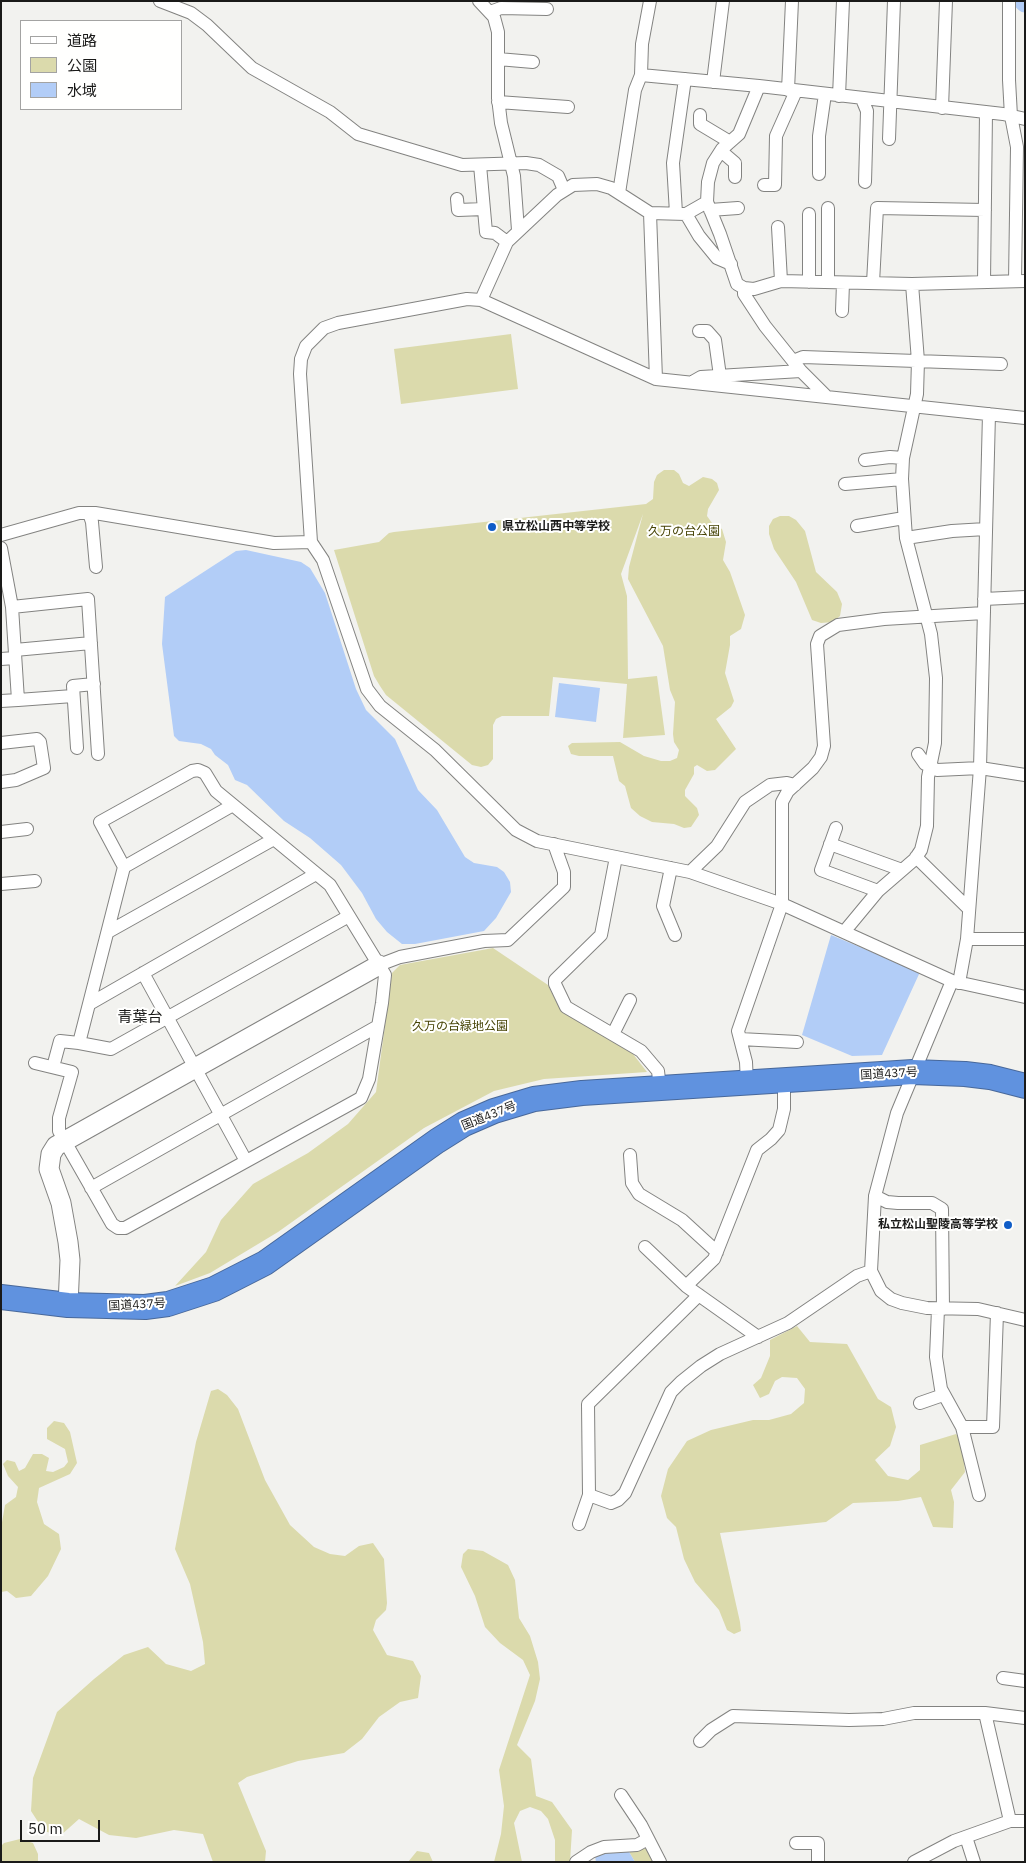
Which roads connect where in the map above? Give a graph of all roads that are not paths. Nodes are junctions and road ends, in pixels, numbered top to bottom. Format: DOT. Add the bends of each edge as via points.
graph roads {
  1 [pos="160,1"];
  2 [pos="479,1"];
  3 [pos="650,1"];
  4 [pos="723,1"];
  5 [pos="792,1"];
  6 [pos="844,1"];
  7 [pos="894,1"];
  8 [pos="946,1"];
  9 [pos="1009,1"];
  10 [pos="490,12"];
  11 [pos="541,13"];
  12 [pos="498,59"];
  13 [pos="532,62"];
  14 [pos="641,75"];
  15 [pos="685,79"];
  16 [pos="713,82"];
  17 [pos="759,86"];
  18 [pos="792,90"];
  19 [pos="825,94"];
  20 [pos="839,96"];
  21 [pos="862,99"];
  22 [pos="498,102"];
  23 [pos="890,102"];
  24 [pos="568,107"];
  25 [pos="942,108"];
  26 [pos="986,112"];
  27 [pos="700,115"];
  28 [pos="1012,116"];
  29 [pos="1025,119"];
  30 [pos="889,139"];
  31 [pos="726,146"];
  32 [pos="510,163"];
  33 [pos="480,165"];
  34 [pos="819,174"];
  35 [pos="862,176"];
  36 [pos="735,177"];
  37 [pos="764,185"];
  38 [pos="564,190"];
  39 [pos="619,193"];
  40 [pos="457,199"];
  41 [pos="708,206"];
  42 [pos="1021,206"];
  43 [pos="738,208"];
  44 [pos="828,208"];
  45 [pos="484,209"];
  46 [pos="985,210"];
  47 [pos="650,213"];
  48 [pos="681,213"];
  49 [pos="809,214"];
  50 [pos="778,227"];
  51 [pos="518,230"];
  52 [pos="507,242"];
  53 [pos="731,264"];
  54 [pos="781,281"];
  55 [pos="1020,281"];
  56 [pos="810,282"];
  57 [pos="828,282"];
  58 [pos="842,282"];
  59 [pos="984,282"];
  60 [pos="873,284"];
  61 [pos="912,284"];
  62 [pos="744,288"];
  63 [pos="481,300"];
  64 [pos="842,311"];
  65 [pos="699,331"];
  66 [pos="918,361"];
  67 [pos="1001,364"];
  68 [pos="797,366"];
  69 [pos="720,376"];
  70 [pos="656,379"];
  71 [pos="689,383"];
  72 [pos="827,397"];
  73 [pos="916,406"];
  74 [pos="989,414"];
  75 [pos="1025,418"];
  76 [pos="903,458"];
  77 [pos="865,460"];
  78 [pos="902,479"];
  79 [pos="845,484"];
  80 [pos="89,513"];
  81 [pos="904,518"];
  82 [pos="857,526"];
  83 [pos="986,529"];
  84 [pos="1,535"];
  85 [pos="906,538"];
  86 [pos="311,542"];
  87 [pos="1,548"];
  88 [pos="96,566"];
  89 [pos="1025,597"];
  90 [pos="984,599"];
  91 [pos="12,607"];
  92 [pos="984,613"];
  93 [pos="926,617"];
  94 [pos="91,643"];
  95 [pos="15,654"];
  96 [pos="1,659"];
  97 [pos="94,684"];
  98 [pos="73,696"];
  99 [pos="18,700"];
  100 [pos="1,701"];
  101 [pos="1,743"];
  102 [pos="77,748"];
  103 [pos="98,754"];
  104 [pos="918,754"];
  105 [pos="930,767"];
  106 [pos="980,768"];
  107 [pos="1025,775"];
  108 [pos="1,782"];
  109 [pos="795,785"];
  110 [pos="233,805"];
  111 [pos="836,828"];
  112 [pos="27,830"];
  113 [pos="1,832"];
  114 [pos="274,839"];
  115 [pos="554,844"];
  116 [pos="830,844"];
  117 [pos="616,857"];
  118 [pos="916,857"];
  119 [pos="124,867"];
  120 [pos="671,868"];
  121 [pos="902,870"];
  122 [pos="690,872"];
  123 [pos="316,874"];
  124 [pos="35,881"];
  125 [pos="1,884"];
  126 [pos="878,891"];
  127 [pos="782,904"];
  128 [pos="970,909"];
  129 [pos="349,916"];
  130 [pos="108,932"];
  131 [pos="844,932"];
  132 [pos="675,935"];
  133 [pos="967,939"];
  134 [pos="1025,939"];
  135 [pos="379,965"];
  136 [pos="143,973"];
  137 [pos="956,982"];
  138 [pos="1025,997"];
  139 [pos="630,1000"];
  140 [pos="91,1003"];
  141 [pos="167,1018"];
  142 [pos="378,1026"];
  143 [pos="613,1034"];
  144 [pos="740,1039"];
  145 [pos="796,1042"];
  146 [pos="79,1043"];
  147 [pos="34,1063"];
  148 [pos="54,1067"];
  149 [pos="915,1067"];
  150 [pos="194,1068"];
  151 [pos="1025,1074"];
  152 [pos="784,1075"];
  153 [pos="747,1078"];
  154 [pos="659,1083"];
  155 [pos="1025,1086"];
  156 [pos="220,1115"];
  157 [pos="63,1141"];
  158 [pos="630,1154"];
  159 [pos="246,1161"];
  160 [pos="90,1188"];
  161 [pos="875,1196"];
  162 [pos="645,1247"];
  163 [pos="717,1252"];
  164 [pos="870,1271"];
  165 [pos="686,1286"];
  166 [pos="1,1287"];
  167 [pos="699,1294"];
  168 [pos="1,1297"];
  169 [pos="68,1300"];
  170 [pos="941,1309"];
  171 [pos="997,1313"];
  172 [pos="1025,1320"];
  173 [pos="758,1337"];
  174 [pos="943,1395"];
  175 [pos="920,1403"];
  176 [pos="962,1427"];
  177 [pos="589,1495"];
  178 [pos="979,1495"];
  179 [pos="579,1524"];
  180 [pos="1003,1678"];
  181 [pos="1025,1681"];
  182 [pos="985,1713"];
  183 [pos="1025,1718"];
  184 [pos="700,1741"];
  185 [pos="621,1795"];
  186 [pos="1010,1821"];
  187 [pos="1025,1821"];
  188 [pos="966,1837"];
  189 [pos="646,1840"];
  190 [pos="796,1843"];
  191 [pos="576,1862"];
  192 [pos="660,1862"];
  193 [pos="818,1862"];
  194 [pos="914,1862"];
  195 [pos="974,1862"];
  1 -- 33 [label="street" via="191,13 252,68 330,112 358,134 462,165"];
  2 -- 10 [label="street"];
  3 -- 14 [label="street" via="642,44"];
  4 -- 16 [label="street"];
  5 -- 18 [label="street"];
  6 -- 20 [label="street"];
  7 -- 23 [label="street"];
  8 -- 25 [label="street"];
  9 -- 28 [label="street"];
  10 -- 11 [label="street" via="500,8"];
  10 -- 12 [label="street" via="498,32"];
  12 -- 13 [label="street"];
  12 -- 22 [label="street"];
  14 -- 15 [label="street"];
  14 -- 39 [label="street" via="635,90"];
  15 -- 16 [label="street"];
  15 -- 48 [label="street" via="673,163"];
  16 -- 17 [label="street"];
  17 -- 18 [label="street"];
  17 -- 31 [label="street" via="739,134"];
  18 -- 19 [label="street"];
  18 -- 37 [label="street" via="776,136 775,185"];
  19 -- 20 [label="street"];
  19 -- 34 [label="street"];
  20 -- 21 [label="street"];
  21 -- 23 [label="street"];
  21 -- 35 [label="street" via="867,111"];
  22 -- 24 [label="street" via="542,99"];
  22 -- 32 [label="street"];
  23 -- 25 [label="street"];
  23 -- 30 [label="street"];
  25 -- 26 [label="street"];
  26 -- 28 [label="street"];
  26 -- 46 [label="street"];
  27 -- 31 [label="street" via="700,124"];
  28 -- 29 [label="street"];
  28 -- 42 [label="street"];
  31 -- 36 [label="street" via="735,163"];
  31 -- 41 [label="street" via="711,172"];
  32 -- 33 [label="street"];
  32 -- 38 [label="street" via="539,165 550,170 558,176"];
  32 -- 51 [label="street"];
  33 -- 45 [label="street"];
  38 -- 39 [label="street" via="573,185 597,184"];
  38 -- 51 [label="street"];
  39 -- 47 [label="street"];
  40 -- 45 [label="street" via="458,210"];
  41 -- 43 [label="street"];
  41 -- 48 [label="street"];
  41 -- 53 [label="street"];
  42 -- 55 [label="street"];
  44 -- 57 [label="street"];
  45 -- 52 [label="street" via="486,232 495,233"];
  46 -- 59 [label="street"];
  46 -- 60 [label="street" via="899,203 877,208"];
  47 -- 48 [label="street"];
  47 -- 70 [label="street"];
  48 -- 53 [label="street" via="717,258"];
  49 -- 56 [label="street"];
  50 -- 54 [label="street"];
  51 -- 52 [label="street"];
  52 -- 63 [label="street"];
  53 -- 62 [label="street" via="737,284"];
  54 -- 56 [label="street"];
  54 -- 62 [label="street" via="754,289"];
  55 -- 59 [label="street"];
  56 -- 57 [label="street"];
  57 -- 58 [label="street"];
  58 -- 60 [label="street"];
  58 -- 64 [label="street"];
  59 -- 61 [label="street"];
  60 -- 61 [label="street"];
  61 -- 66 [label="street"];
  62 -- 68 [label="street" via="744,294"];
  63 -- 70 [label="street"];
  63 -- 86 [label="street" via="450,301 338,323 324,328 306,346 300,374"];
  65 -- 69 [label="street" via="707,332 714,340"];
  66 -- 67 [label="street"];
  66 -- 68 [label="street" via="803,357"];
  66 -- 73 [label="street"];
  68 -- 69 [label="street"];
  68 -- 72 [label="street"];
  69 -- 71 [label="street" via="701,377"];
  70 -- 71 [label="street"];
  71 -- 72 [label="street"];
  72 -- 73 [label="street"];
  73 -- 74 [label="street"];
  73 -- 76 [label="street"];
  74 -- 75 [label="street"];
  74 -- 83 [label="street"];
  76 -- 77 [label="street"];
  76 -- 78 [label="street"];
  78 -- 79 [label="street"];
  78 -- 81 [label="street"];
  80 -- 84 [label="street"];
  80 -- 86 [label="street" via="274,543"];
  80 -- 88 [label="street"];
  81 -- 82 [label="street"];
  81 -- 85 [label="street"];
  83 -- 85 [label="street"];
  83 -- 90 [label="street"];
  85 -- 93 [label="street"];
  86 -- 115 [label="street" via="323,560 372,698 455,768 516,830"];
  87 -- 91 [label="street"];
  89 -- 90 [label="street"];
  90 -- 92 [label="street"];
  91 -- 94 [label="street" via="88,599"];
  91 -- 95 [label="street"];
  92 -- 93 [label="street"];
  92 -- 106 [label="street"];
  93 -- 105 [label="street" via="936,678 935,743"];
  93 -- 109 [label="street" via="838,625 820,636 817,644 824,746 813,768"];
  94 -- 95 [label="street"];
  94 -- 97 [label="street"];
  95 -- 96 [label="street"];
  95 -- 99 [label="street"];
  97 -- 98 [label="street" via="72,686"];
  97 -- 103 [label="street"];
  98 -- 99 [label="street"];
  98 -- 102 [label="street" via="70,729"];
  99 -- 100 [label="street"];
  101 -- 108 [label="street" via="37,739 44,768 16,780"];
  104 -- 105 [label="street"];
  105 -- 106 [label="street" via="946,770"];
  105 -- 118 [label="street" via="926,832"];
  106 -- 107 [label="street"];
  106 -- 128 [label="street"];
  109 -- 122 [label="street" via="770,785 745,802 717,846"];
  109 -- 127 [label="street" via="782,802"];
  110 -- 114 [label="street"];
  110 -- 119 [label="street"];
  110 -- 119 [label="street" via="216,791 205,773 198,770 100,822"];
  111 -- 116 [label="street"];
  112 -- 113 [label="street"];
  114 -- 123 [label="street"];
  114 -- 130 [label="street"];
  115 -- 117 [label="street"];
  115 -- 135 [label="street" via="564,872 564,887 508,940 484,941 400,957"];
  116 -- 121 [label="street"];
  116 -- 126 [label="street" via="821,870"];
  117 -- 120 [label="street"];
  117 -- 143 [label="street" via="601,935 554,984 566,1007"];
  118 -- 121 [label="street"];
  118 -- 128 [label="street"];
  119 -- 130 [label="street"];
  120 -- 122 [label="street"];
  120 -- 132 [label="street" via="663,906"];
  121 -- 126 [label="street"];
  122 -- 127 [label="street"];
  123 -- 129 [label="street" via="330,885"];
  123 -- 136 [label="street"];
  124 -- 125 [label="street"];
  126 -- 131 [label="street"];
  127 -- 131 [label="street"];
  127 -- 144 [label="street" via="739,1024"];
  128 -- 133 [label="street"];
  129 -- 135 [label="street"];
  129 -- 141 [label="street"];
  130 -- 140 [label="street"];
  131 -- 137 [label="street"];
  133 -- 134 [label="street"];
  133 -- 137 [label="street"];
  135 -- 142 [label="street" via="385,974 385,985"];
  135 -- 150 [label="street"];
  136 -- 140 [label="street"];
  136 -- 141 [label="street"];
  137 -- 138 [label="street"];
  137 -- 149 [label="street"];
  139 -- 143 [label="street"];
  140 -- 146 [label="street"];
  141 -- 146 [label="street" via="111,1049"];
  141 -- 150 [label="street"];
  142 -- 156 [label="street"];
  142 -- 159 [label="street" via="369,1079 361,1098"];
  143 -- 154 [label="street" via="641,1050 655,1066"];
  144 -- 145 [label="street"];
  144 -- 153 [label="street"];
  146 -- 148 [label="street" via="60,1041"];
  147 -- 148 [label="street"];
  148 -- 157 [label="street" via="72,1072 59,1118"];
  149 -- 151 [label="highway, 国道437号" via="965,1063"];
  149 -- 152 [label="highway, 国道437号"];
  149 -- 155 [label="highway, 国道437号" via="990,1077"];
  149 -- 161 [label="street" via="897,1114"];
  150 -- 156 [label="street"];
  150 -- 157 [label="street"];
  152 -- 153 [label="highway, 国道437号"];
  152 -- 163 [label="street" via="784,1109 779,1130 756,1150"];
  153 -- 154 [label="highway, 国道437号"];
  154 -- 169 [label="highway, 国道437号" via="554,1086 490,1101 431,1132 234,1269 166,1294"];
  156 -- 159 [label="street"];
  156 -- 160 [label="street"];
  157 -- 160 [label="street"];
  157 -- 169 [label="street" via="51,1154 49,1169 65,1224 70,1260"];
  158 -- 163 [label="street" via="632,1183 639,1194 682,1220"];
  159 -- 160 [label="street" via="125,1228 112,1224"];
  161 -- 164 [label="street"];
  161 -- 170 [label="street" via="898,1203 932,1203 942,1209"];
  162 -- 165 [label="street"];
  163 -- 165 [label="street"];
  164 -- 170 [label="street" via="881,1291 891,1299"];
  164 -- 173 [label="street" via="857,1276 788,1323"];
  165 -- 167 [label="street"];
  166 -- 169 [label="highway, 国道437号"];
  167 -- 173 [label="street"];
  167 -- 177 [label="street" via="588,1404"];
  168 -- 169 [label="highway, 国道437号"];
  170 -- 171 [label="street" via="978,1309"];
  170 -- 174 [label="street" via="936,1357"];
  171 -- 172 [label="street"];
  171 -- 176 [label="street" via="993,1427"];
  173 -- 177 [label="street" via="701,1366 671,1392 625,1493 618,1500 611,1502"];
  174 -- 175 [label="street"];
  174 -- 176 [label="street"];
  176 -- 178 [label="street"];
  177 -- 179 [label="street"];
  180 -- 181 [label="street"];
  182 -- 183 [label="street"];
  182 -- 184 [label="street" via="914,1713 883,1719 849,1720 732,1716 710,1730"];
  182 -- 186 [label="street"];
  185 -- 189 [label="street"];
  186 -- 187 [label="street"];
  186 -- 188 [label="street"];
  188 -- 194 [label="street"];
  188 -- 195 [label="street"];
  189 -- 191 [label="street" via="637,1845 604,1847"];
  189 -- 192 [label="street"];
  190 -- 193 [label="street" via="818,1843"];
}
